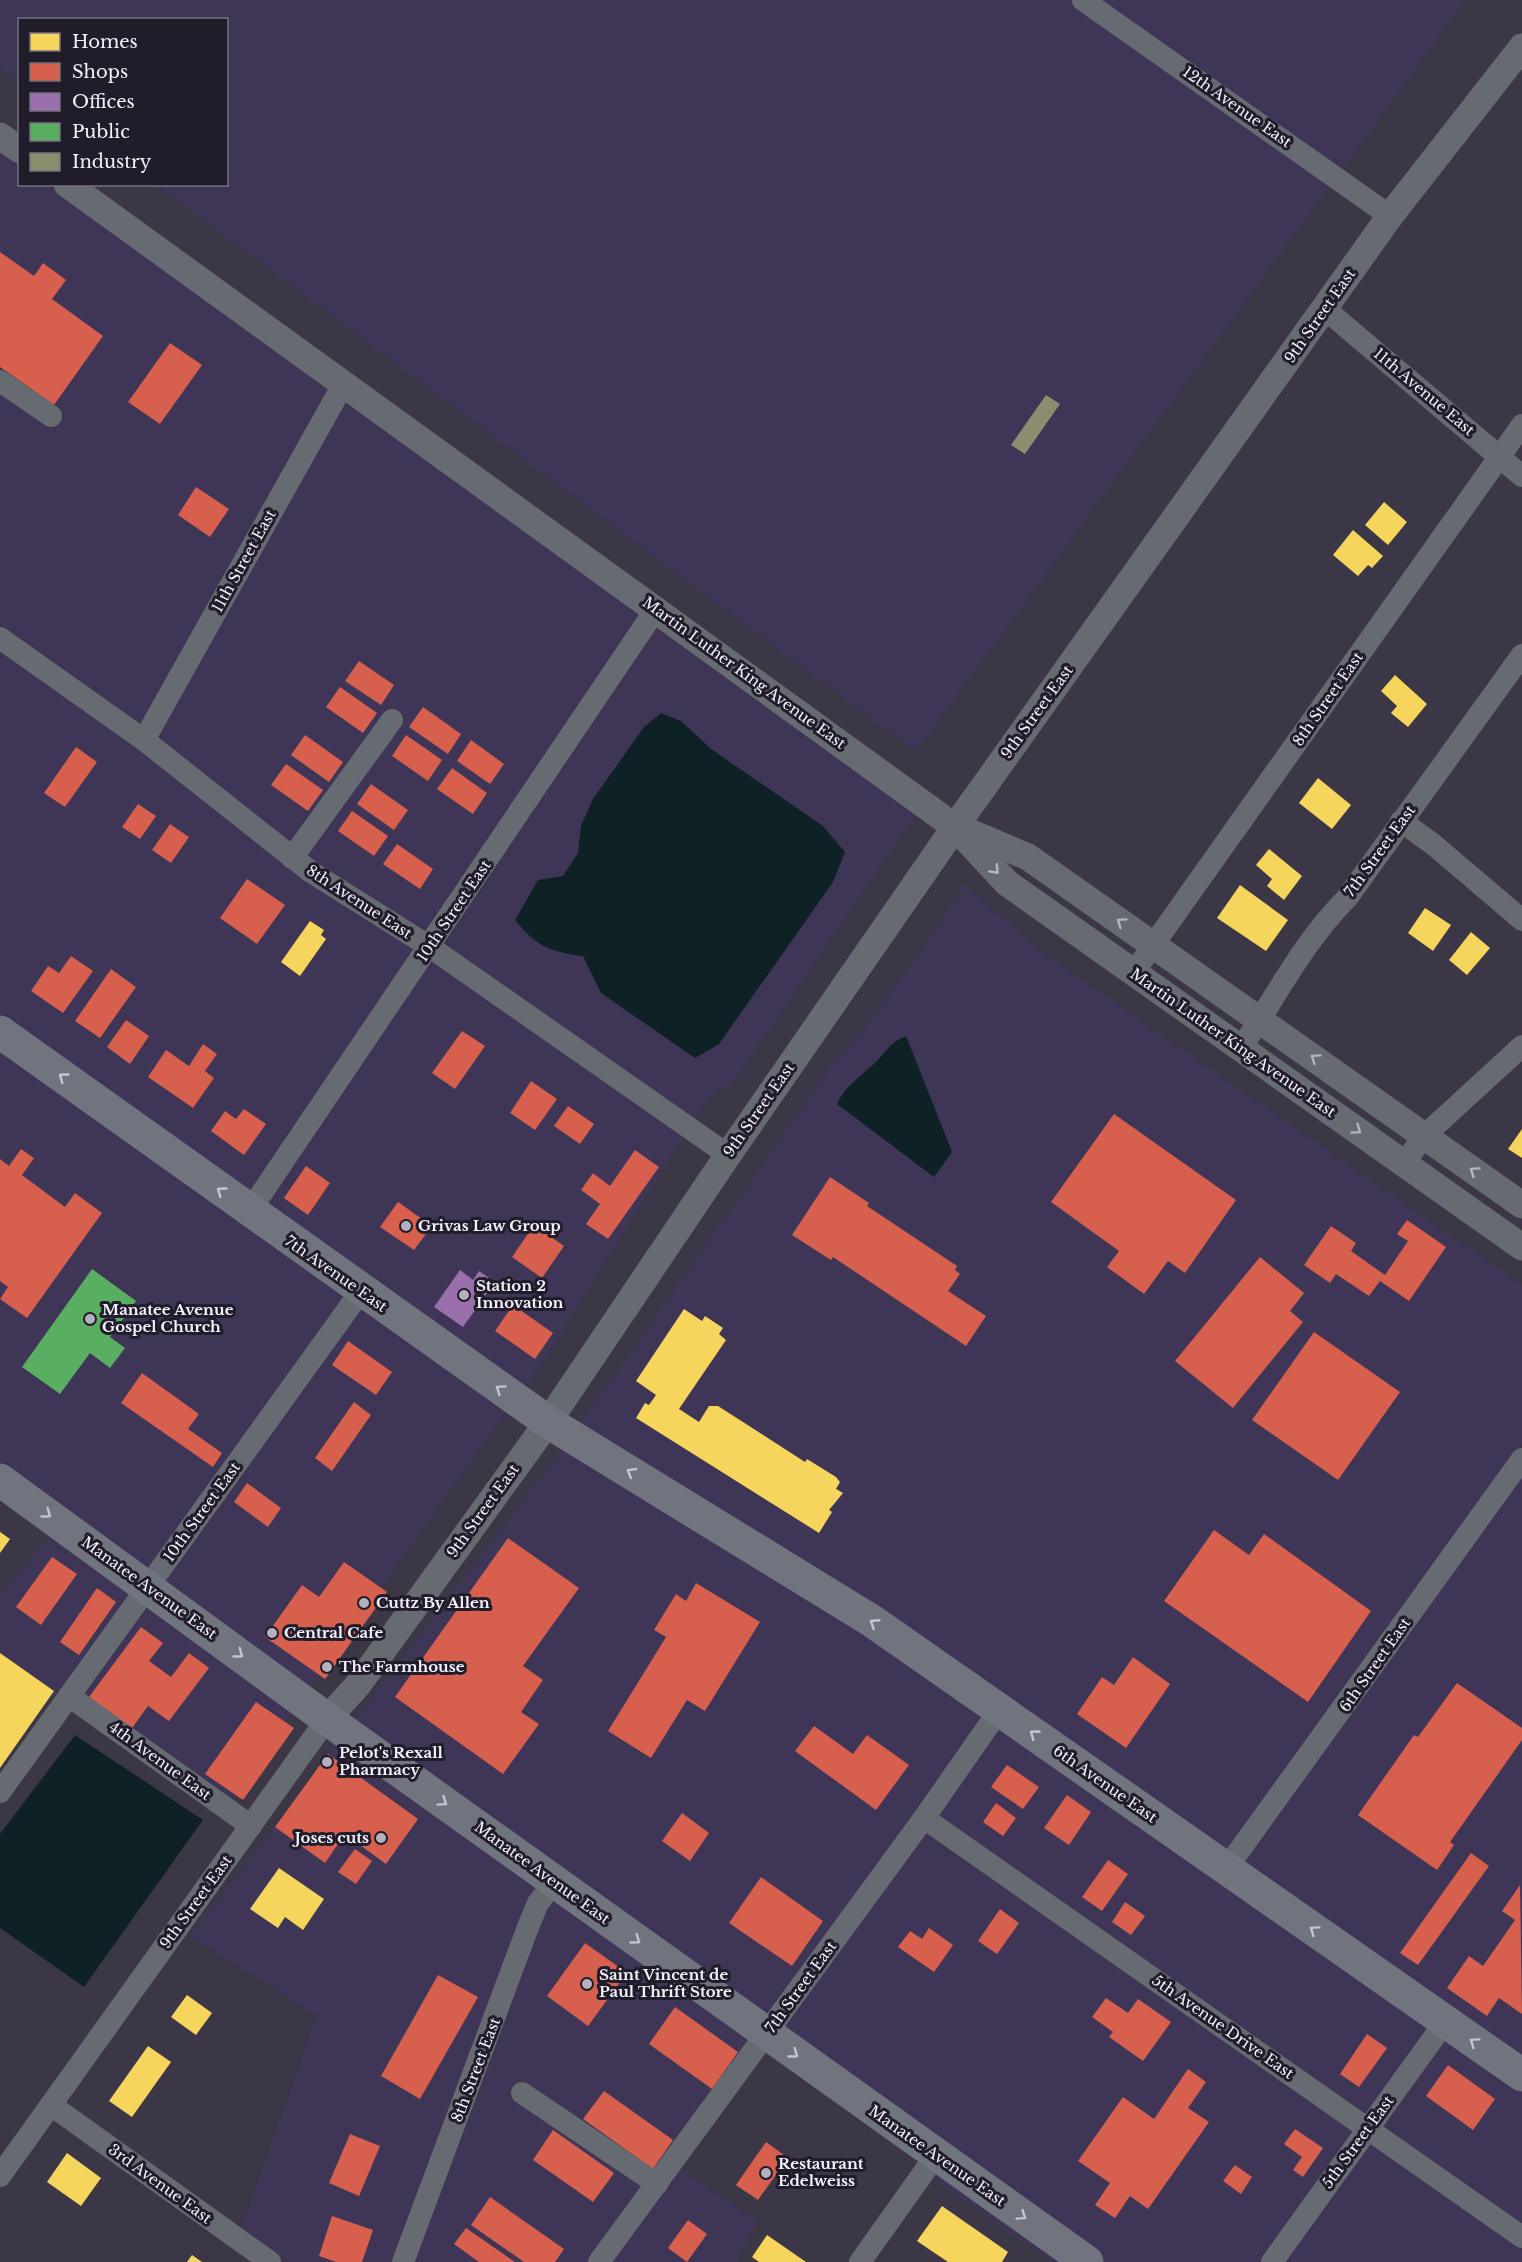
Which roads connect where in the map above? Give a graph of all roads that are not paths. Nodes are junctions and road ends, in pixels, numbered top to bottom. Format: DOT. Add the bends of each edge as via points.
graph roads {
  1 [pos="1083,0"];
  2 [pos="1522,47"];
  3 [pos="0,136"];
  4 [pos="18,149"];
  5 [pos="70,186"];
  6 [pos="1390,216"];
  7 [pos="1325,309"];
  8 [pos="0,381"];
  9 [pos="344,383"];
  10 [pos="51,416"];
  11 [pos="1522,426"];
  12 [pos="1500,457"];
  13 [pos="1522,476"];
  14 [pos="656,609"];
  15 [pos="0,638"];
  16 [pos="1522,655"];
  17 [pos="392,720"];
  18 [pos="144,740"];
  19 [pos="1401,821"];
  20 [pos="955,827"];
  21 [pos="292,858"];
  22 [pos="1522,920"];
  23 [pos="1154,945"];
  24 [pos="430,947"];
  25 [pos="1134,972"];
  26 [pos="1260,1019"];
  27 [pos="0,1032"];
  28 [pos="1522,1046"];
  29 [pos="1241,1048"];
  30 [pos="1424,1136"];
  31 [pos="728,1155"];
  32 [pos="1404,1163"];
  33 [pos="1522,1205"];
  34 [pos="249,1212"];
  35 [pos="1522,1247"];
  36 [pos="361,1292"];
  37 [pos="548,1422"];
  38 [pos="1522,1459"];
  39 [pos="0,1480"];
  40 [pos="681,1502"];
  41 [pos="148,1587"];
  42 [pos="69,1695"];
  43 [pos="1000,1709"];
  44 [pos="327,1719"];
  45 [pos="0,1792"];
  46 [pos="924,1818"];
  47 [pos="251,1826"];
  48 [pos="1226,1869"];
  49 [pos="555,1882"];
  50 [pos="1445,2022"];
  51 [pos="766,2034"];
  52 [pos="1522,2075"];
  53 [pos="522,2093"];
  54 [pos="51,2105"];
  55 [pos="1368,2128"];
  56 [pos="936,2155"];
  57 [pos="0,2176"];
  58 [pos="657,2184"];
  59 [pos="1522,2237"];
  60 [pos="270,2262"];
  61 [pos="403,2262"];
  62 [pos="599,2262"];
  63 [pos="860,2262"];
  64 [pos="1087,2262"];
  65 [pos="1272,2262"];
  1 -- 6 [label="street, 12th Avenue East"];
  2 -- 6 [label="street, 9th Street East"];
  3 -- 4 [label="street"];
  5 -- 9 [label="street, Martin Luther King Avenue East"];
  6 -- 7 [label="street, 9th Street East"];
  7 -- 12 [label="street, 11th Avenue East"];
  7 -- 20 [label="street, 9th Street East"];
  8 -- 10 [label="street"];
  9 -- 14 [label="street, Martin Luther King Avenue East"];
  9 -- 18 [label="street, 11th Street East"];
  11 -- 12 [label="street, 8th Street East"];
  12 -- 13 [label="street, 11th Avenue East"];
  12 -- 23 [label="street, 8th Street East"];
  14 -- 20 [label="street, Martin Luther King Avenue East"];
  14 -- 24 [label="street, 10th Street East"];
  15 -- 18 [label="street, 8th Avenue East"];
  16 -- 19 [label="street, 7th Street East"];
  17 -- 21 [label="street"];
  18 -- 21 [label="street, 8th Avenue East"];
  19 -- 22 [label="street" via="1434,844"];
  19 -- 26 [label="street, 7th Street East" via="1347,898 1298,957"];
  23 -- 20 [label="street, Martin Luther King Avenue East, one-way" via="1028,857"];
  20 -- 25 [label="street, Martin Luther King Avenue East, one-way" via="1007,884"];
  20 -- 31 [label="street, 9th Street East"];
  21 -- 24 [label="street, 8th Avenue East"];
  23 -- 25 [label="street, 8th Street East"];
  23 -- 26 [label="street, Martin Luther King Avenue East"];
  24 -- 31 [label="street, 8th Avenue East"];
  24 -- 34 [label="street, 10th Street East"];
  25 -- 29 [label="street, Martin Luther King Avenue East"];
  26 -- 29 [label="street, 7th Street East"];
  30 -- 26 [label="street, Martin Luther King Avenue East, one-way"];
  34 -- 27 [label="main road, 7th Avenue East, one-way"];
  28 -- 30 [label="street"];
  29 -- 32 [label="street, Martin Luther King Avenue East, one-way"];
  30 -- 32 [label="street"];
  33 -- 30 [label="street, Martin Luther King Avenue East, one-way"];
  31 -- 37 [label="street, 9th Street East"];
  32 -- 35 [label="street, Martin Luther King Avenue East"];
  34 -- 36 [label="main road, 7th Avenue East"];
  37 -- 36 [label="main road, 7th Avenue East, one-way"];
  36 -- 41 [label="street, 10th Street East"];
  40 -- 37 [label="main road, 7th Avenue East, one-way"];
  37 -- 44 [label="street, 9th Street East" via="357,1686"];
  38 -- 48 [label="street, 6th Street East"];
  39 -- 41 [label="main road, Manatee Avenue East, one-way"];
  43 -- 40 [label="main road, 6th Avenue East, one-way" via="872,1622"];
  41 -- 42 [label="street, 10th Street East"];
  41 -- 44 [label="main road, Manatee Avenue East, one-way"];
  42 -- 45 [label="street, 10th Street East"];
  42 -- 47 [label="street, 4th Avenue East"];
  43 -- 46 [label="street, 7th Street East"];
  48 -- 43 [label="main road, 6th Avenue East, one-way"];
  44 -- 47 [label="street, 9th Street East"];
  44 -- 49 [label="main road, Manatee Avenue East, one-way"];
  46 -- 51 [label="street, 7th Street East"];
  46 -- 55 [label="street, 5th Avenue Drive East"];
  47 -- 54 [label="street, 9th Street East"];
  50 -- 48 [label="main road, 6th Avenue East, one-way"];
  49 -- 51 [label="main road, Manatee Avenue East, one-way"];
  49 -- 61 [label="street, 8th Street East" via="538,1904 528,1927"];
  52 -- 50 [label="main road, 6th Avenue East, one-way"];
  50 -- 55 [label="street, 5th Street East"];
  51 -- 56 [label="main road, Manatee Avenue East, one-way"];
  51 -- 58 [label="street, 7th Street East"];
  53 -- 58 [label="street"];
  54 -- 57 [label="street, 9th Street East"];
  54 -- 60 [label="street, 3rd Avenue East"];
  55 -- 59 [label="street, 5th Avenue Drive East"];
  55 -- 65 [label="street, 5th Street East"];
  56 -- 63 [label="street"];
  56 -- 64 [label="main road, Manatee Avenue East, one-way"];
  58 -- 62 [label="street, 7th Street East"];
}
